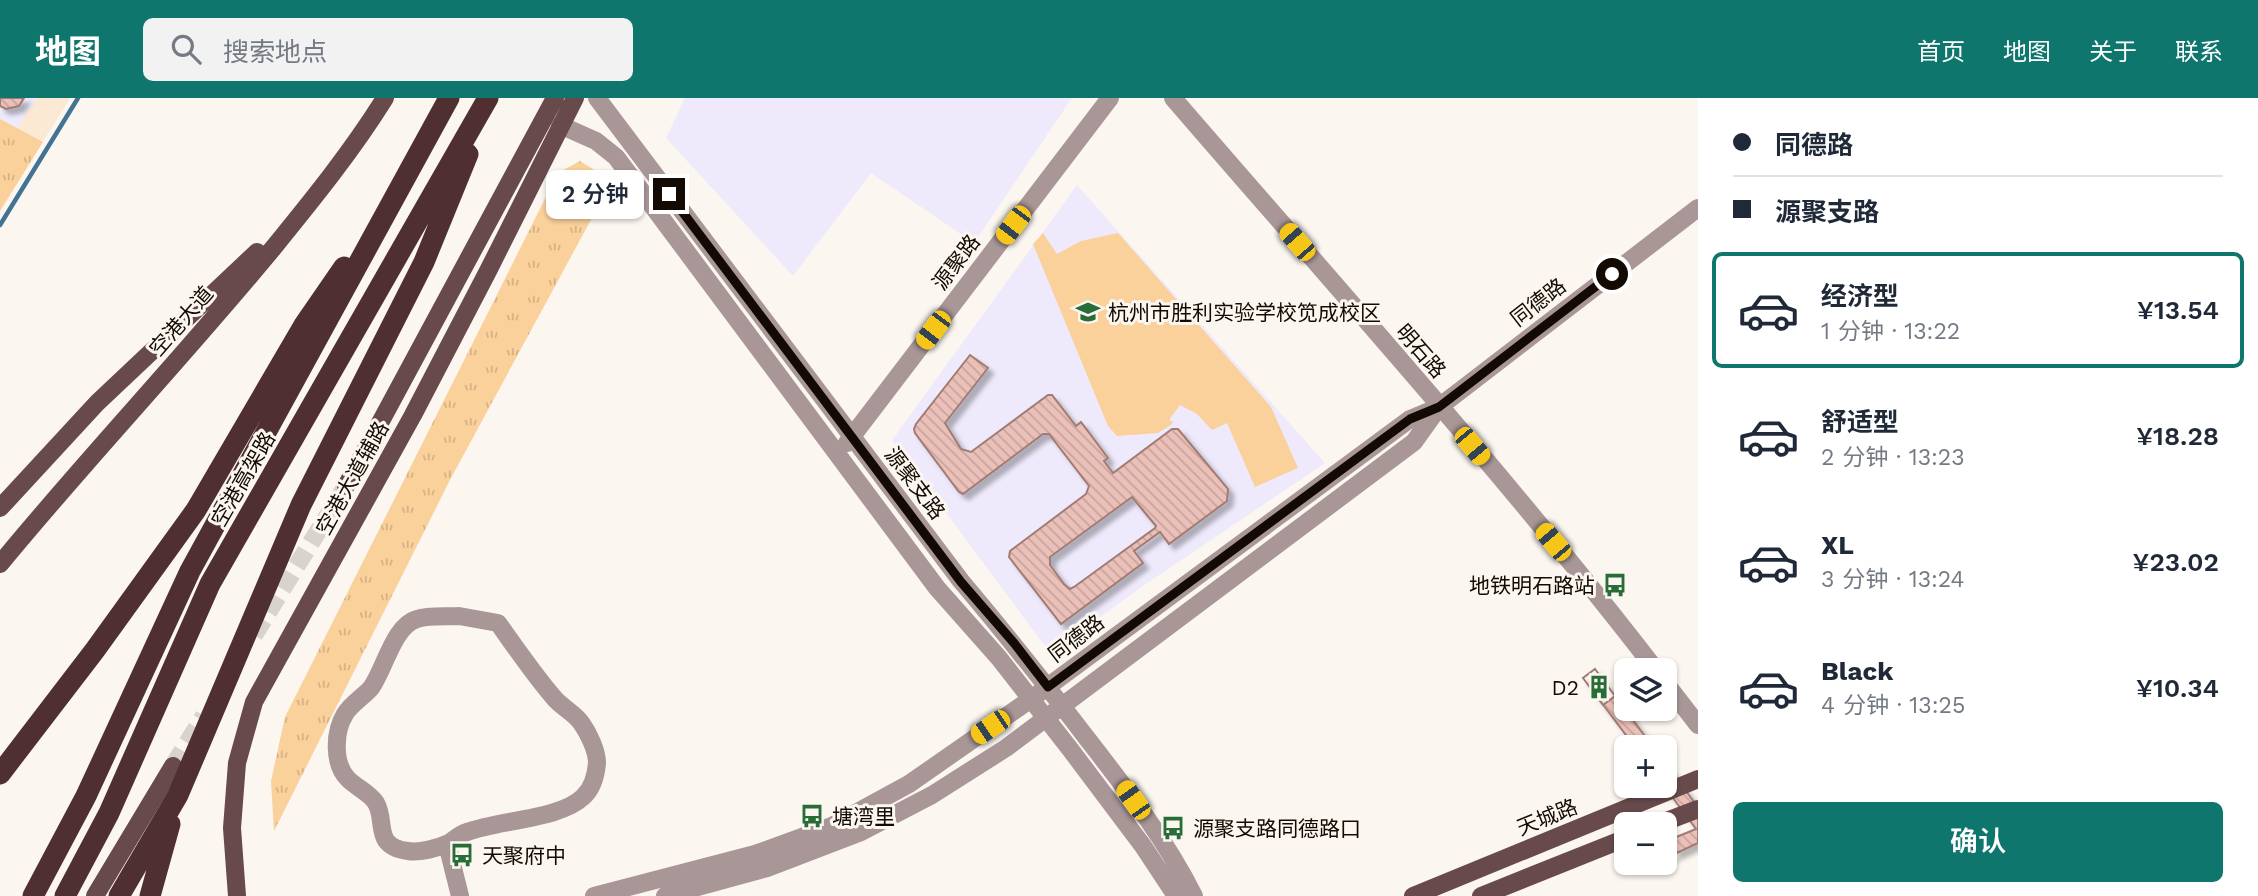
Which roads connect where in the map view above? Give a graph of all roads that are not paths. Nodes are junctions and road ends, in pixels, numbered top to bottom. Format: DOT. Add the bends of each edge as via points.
graph roads {
  1 [pos="385,98"];
  2 [pos="449,98"];
  3 [pos="490,98"];
  4 [pos="555,98"];
  5 [pos="575,98"];
  6 [pos="597,98"];
  7 [pos="1110,98"];
  8 [pos="1173,98"];
  9 [pos="560,125"];
  10 [pos="410,174"];
  11 [pos="322,188"];
  12 [pos="1698,208"];
  13 [pos="1439,407"];
  14 [pos="852,436"];
  15 [pos="838,454"];
  16 [pos="346,486"];
  17 [pos="0,508"];
  18 [pos="0,564"];
  19 [pos="1647,658"];
  20 [pos="1048,687"];
  21 [pos="1677,698"];
  22 [pos="1031,699"];
  23 [pos="1062,706"];
  24 [pos="1046,718"];
  25 [pos="1698,725"];
  26 [pos="173,766"];
  27 [pos="0,774"];
  28 [pos="1698,779"];
  29 [pos="178,794"];
  30 [pos="1698,809"];
  31 [pos="1677,817"];
  32 [pos="1614,843"];
  33 [pos="447,844"];
  34 [pos="33,896"];
  35 [pos="65,896"];
  36 [pos="95,896"];
  37 [pos="119,896"];
  38 [pos="150,896"];
  39 [pos="237,896"];
  40 [pos="460,896"];
  41 [pos="594,896"];
  42 [pos="665,896"];
  43 [pos="1176,896"];
  44 [pos="1194,896"];
  45 [pos="1413,896"];
  46 [pos="1481,896"];
  1 -- 11 [label="main road, 空港大道"];
  2 -- 10 [label="highway, 空港高架路"];
  3 -- 29 [label="highway" via="424,262 301,505"];
  3 -- 35 [label="highway, 空港高架路" via="210,584 109,813"];
  4 -- 16 [label="main road"];
  5 -- 9 [label="main road, 空港大道辅路"];
  6 -- 14 [label="street, 源聚支路"];
  7 -- 14 [label="street, 源聚路"];
  8 -- 13 [label="street, 明石路"];
  9 -- 15 [label="street" via="596,141 616,157"];
  9 -- 39 [label="main road, 空港大道辅路" via="413,415 254,702 237,763 232,828"];
  10 -- 27 [label="highway" via="304,326 196,510"];
  10 -- 34 [label="highway, 空港高架路" via="190,572 86,796"];
  11 -- 17 [label="main road" via="97,402"];
  11 -- 18 [label="main road, 空港大道"];
  12 -- 13 [label="street, 同德路"];
  13 -- 19 [label="street, 明石路"];
  13 -- 20 [label="street, 同德路" via="1410,419"];
  13 -- 23 [label="street, 同德路" via="1414,442"];
  14 -- 15 [label="street, 源聚路"];
  14 -- 20 [label="street, 源聚支路" via="961,582"];
  15 -- 22 [label="street" via="937,588"];
  20 -- 22 [label="street, 同德路"];
  20 -- 23 [label="street, 源聚支路"];
  21 -- 25 [label="street"];
  22 -- 24 [label="street"];
  22 -- 41 [label="street, 同德路" via="909,783 832,826 755,854"];
  23 -- 24 [label="street, 同德路"];
  23 -- 44 [label="street, 源聚支路" via="1166,846"];
  24 -- 42 [label="street, 同德路" via="932,795 861,832 767,868"];
  24 -- 43 [label="street"];
  26 -- 36 [label="main road"];
  28 -- 45 [label="main road, 天城路"];
  29 -- 37 [label="highway"];
  29 -- 38 [label="highway"];
  30 -- 31 [label="main road"];
  32 -- 46 [label="main road"];
  33 -- 33 [label="street" via="409,852 391,846 384,838 377,805 347,778 337,747 346,713 369,691 407,623 459,616 498,623 561,706 581,722 597,762 593,782 583,798 558,811 464,833"];
  33 -- 40 [label="street"];
}
